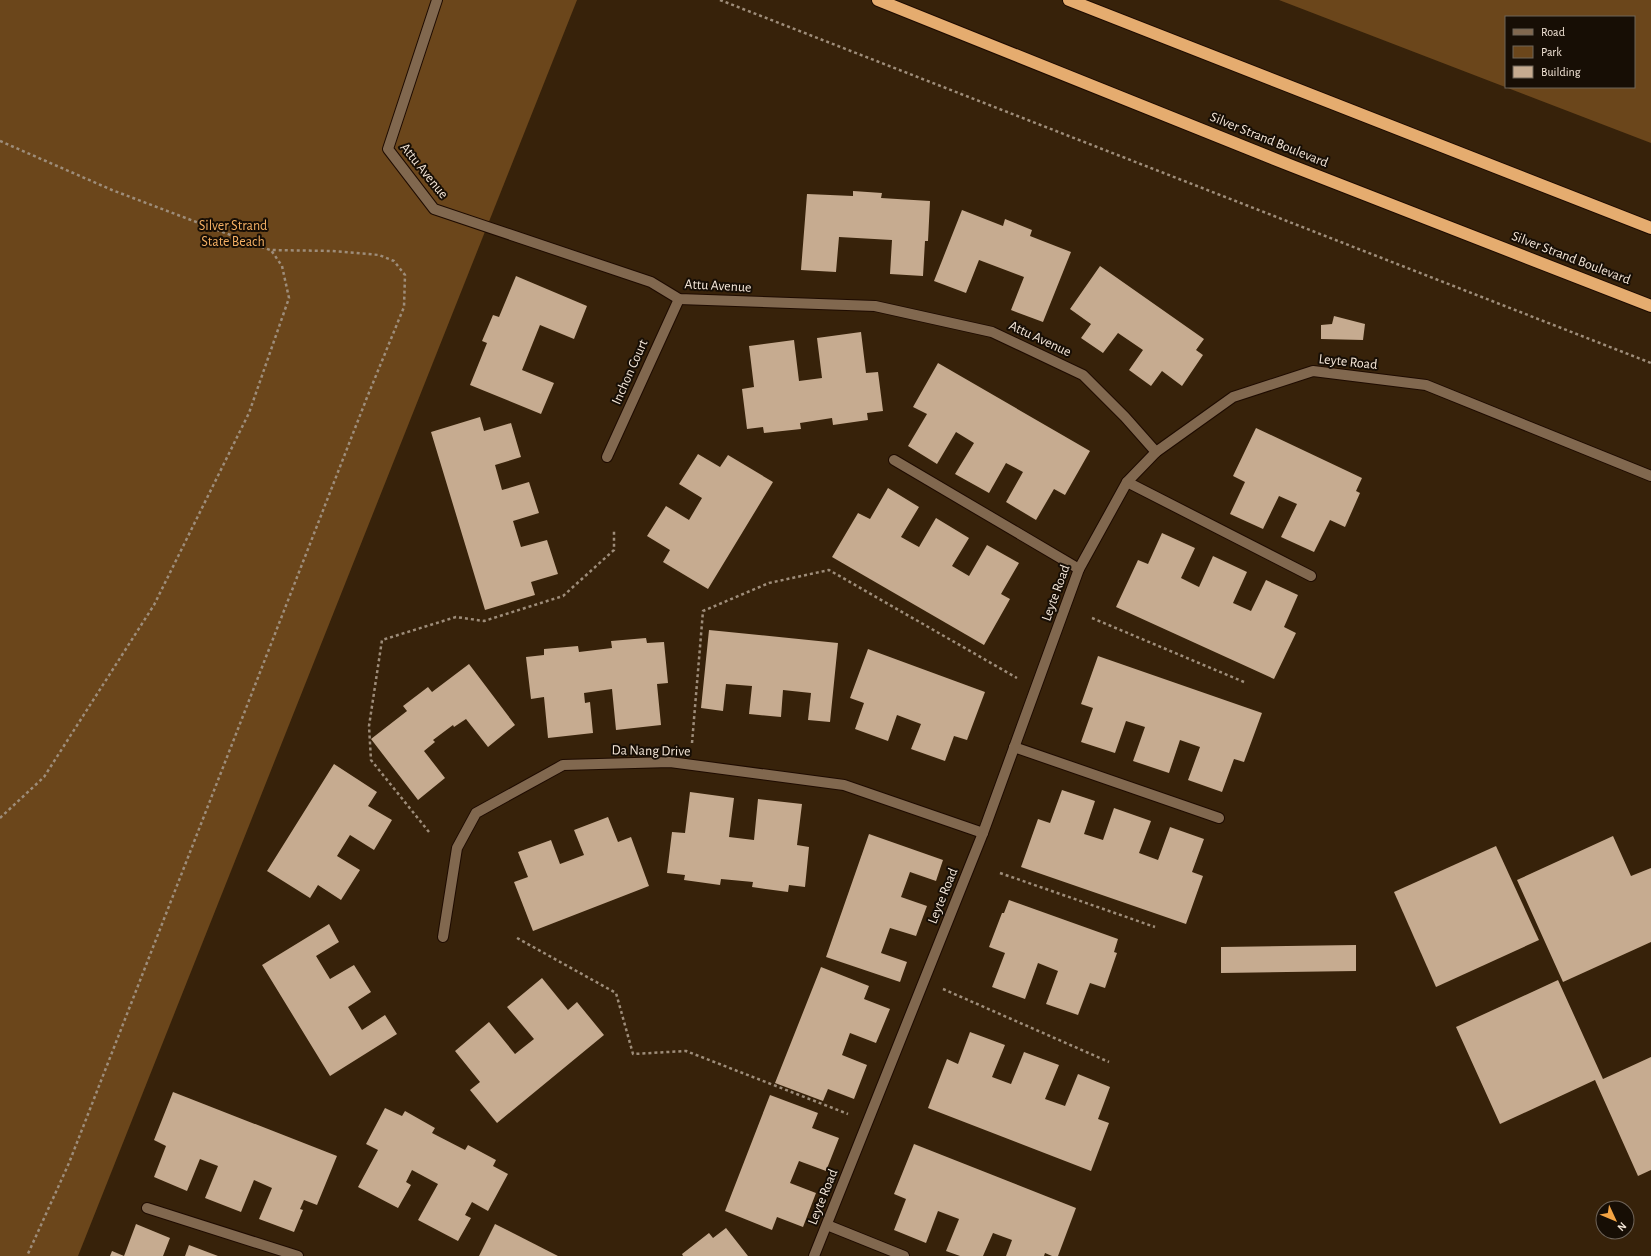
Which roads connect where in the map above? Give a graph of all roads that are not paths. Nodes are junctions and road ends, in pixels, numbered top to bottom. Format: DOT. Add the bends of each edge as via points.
graph roads {
  1 [pos="437,0"];
  2 [pos="878,0"];
  3 [pos="1069,0"];
  4 [pos="1651,228"];
  5 [pos="679,299"];
  6 [pos="1651,306"];
  7 [pos="1156,452"];
  8 [pos="607,457"];
  9 [pos="894,460"];
  10 [pos="1651,476"];
  11 [pos="1127,482"];
  12 [pos="1079,569"];
  13 [pos="1312,576"];
  14 [pos="1014,746"];
  15 [pos="1220,818"];
  16 [pos="984,833"];
  17 [pos="443,937"];
  18 [pos="147,1208"];
  19 [pos="827,1225"];
  20 [pos="298,1256"];
  21 [pos="814,1256"];
  22 [pos="904,1256"];
  1 -- 5 [label="street, Attu Avenue" via="388,149 434,209 651,282"];
  2 -- 6 [label="highway, Silver Strand Boulevard"];
  3 -- 4 [label="highway"];
  5 -- 7 [label="street, Attu Avenue" via="875,306 992,332 1083,375"];
  5 -- 8 [label="street, Inchon Court"];
  7 -- 10 [label="street, Leyte Road" via="1233,397 1313,371 1426,385"];
  7 -- 11 [label="street, Leyte Road"];
  9 -- 12 [label="street"];
  11 -- 12 [label="street, Leyte Road"];
  11 -- 13 [label="street"];
  12 -- 14 [label="street, Leyte Road"];
  14 -- 15 [label="street"];
  14 -- 16 [label="street, Leyte Road"];
  16 -- 17 [label="street, Da Nang Drive" via="844,784 670,762 563,765 476,813 457,848"];
  16 -- 19 [label="street, Leyte Road"];
  18 -- 20 [label="street"];
  19 -- 21 [label="street, Leyte Road"];
  19 -- 22 [label="street"];
}
